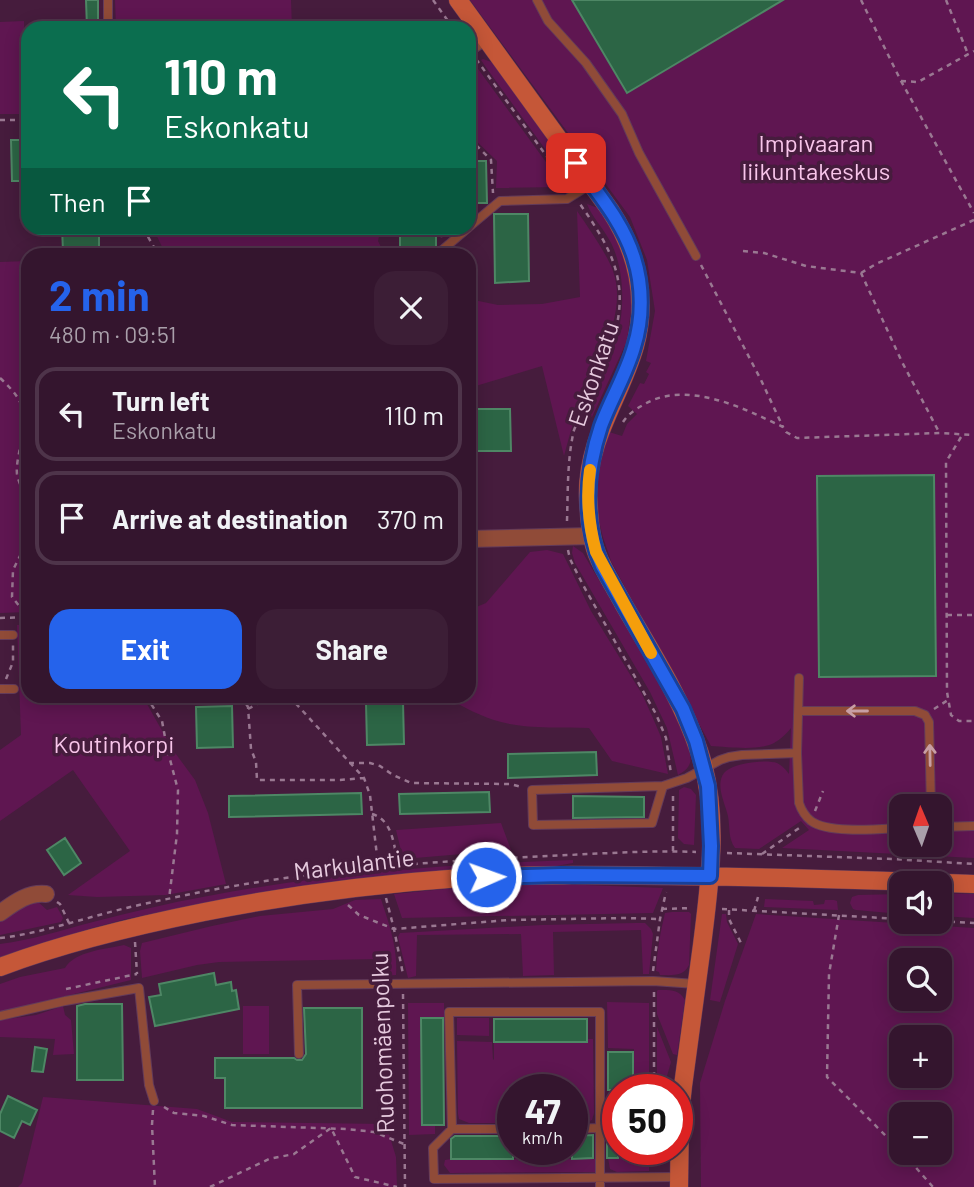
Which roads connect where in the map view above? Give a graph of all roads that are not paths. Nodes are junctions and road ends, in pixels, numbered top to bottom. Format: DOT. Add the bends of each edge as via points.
graph roads {
  1 [pos="108,0"];
  2 [pos="458,0"];
  3 [pos="537,0"];
  4 [pos="108,21"];
  5 [pos="473,21"];
  6 [pos="476,25"];
  7 [pos="487,40"];
  8 [pos="476,47"];
  9 [pos="591,184"];
  10 [pos="476,221"];
  11 [pos="460,235"];
  12 [pos="444,248"];
  13 [pos="696,256"];
  14 [pos="592,536"];
  15 [pos="476,539"];
  16 [pos="0,635"];
  17 [pos="13,635"];
  18 [pos="799,678"];
  19 [pos="799,711"];
  20 [pos="797,753"];
  21 [pos="704,768"];
  22 [pos="663,786"];
  23 [pos="931,794"];
  24 [pos="974,826"];
  25 [pos="952,827"];
  26 [pos="889,828"];
  27 [pos="710,876"];
  28 [pos="974,884"];
  29 [pos="46,894"];
  30 [pos="0,913"];
  31 [pos="0,967"];
  32 [pos="696,984"];
  33 [pos="0,1016"];
  34 [pos="299,1054"];
  35 [pos="154,1101"];
  36 [pos="588,1128"];
  37 [pos="599,1128"];
  38 [pos="452,1129"];
  39 [pos="497,1129"];
  40 [pos="600,1182"];
  41 [pos="679,1182"];
  42 [pos="457,1183"];
  1 -- 4 [label="lane"];
  2 -- 5 [label="street, Eskonkatu"];
  3 -- 13 [label="lane" via="548,21 586,63 622,114"];
  6 -- 7 [label="street, Eskonkatu"];
  7 -- 8 [label="lane"];
  7 -- 9 [label="street, Eskonkatu"];
  9 -- 10 [label="lane" via="567,199 500,201"];
  9 -- 14 [label="street, Eskonkatu" via="628,241 640,298 634,347 591,463"];
  11 -- 12 [label="lane"];
  14 -- 15 [label="street"];
  14 -- 21 [label="street, Eskonkatu" via="602,566 683,709"];
  16 -- 17 [label="lane"];
  18 -- 19 [label="lane"];
  19 -- 20 [label="lane"];
  23 -- 19 [label="lane, one-way" via="925,715 915,711"];
  20 -- 21 [label="lane" via="729,757"];
  20 -- 26 [label="lane" via="799,803 810,821 845,829"];
  21 -- 22 [label="lane"];
  21 -- 27 [label="street, Eskonkatu"];
  22 -- 22 [label="lane" via="532,790 533,825 652,823"];
  24 -- 25 [label="lane"];
  27 -- 28 [label="street, Markulantie"];
  27 -- 31 [label="street, Markulantie" via="510,876 336,890 151,922"];
  27 -- 32 [label="street, Eskonkatu"];
  29 -- 30 [label="street" via="28,895"];
  32 -- 34 [label="lane" via="297,985"];
  32 -- 41 [label="street, Eskonkatu" via="680,1114"];
  33 -- 35 [label="lane" via="139,988"];
  36 -- 37 [label="lane"];
  37 -- 38 [label="lane" via="600,1012 449,1012"];
  37 -- 40 [label="lane"];
  38 -- 39 [label="lane"];
  38 -- 42 [label="lane" via="433,1148 434,1179"];
  40 -- 41 [label="lane"];
  40 -- 42 [label="lane"];
}
